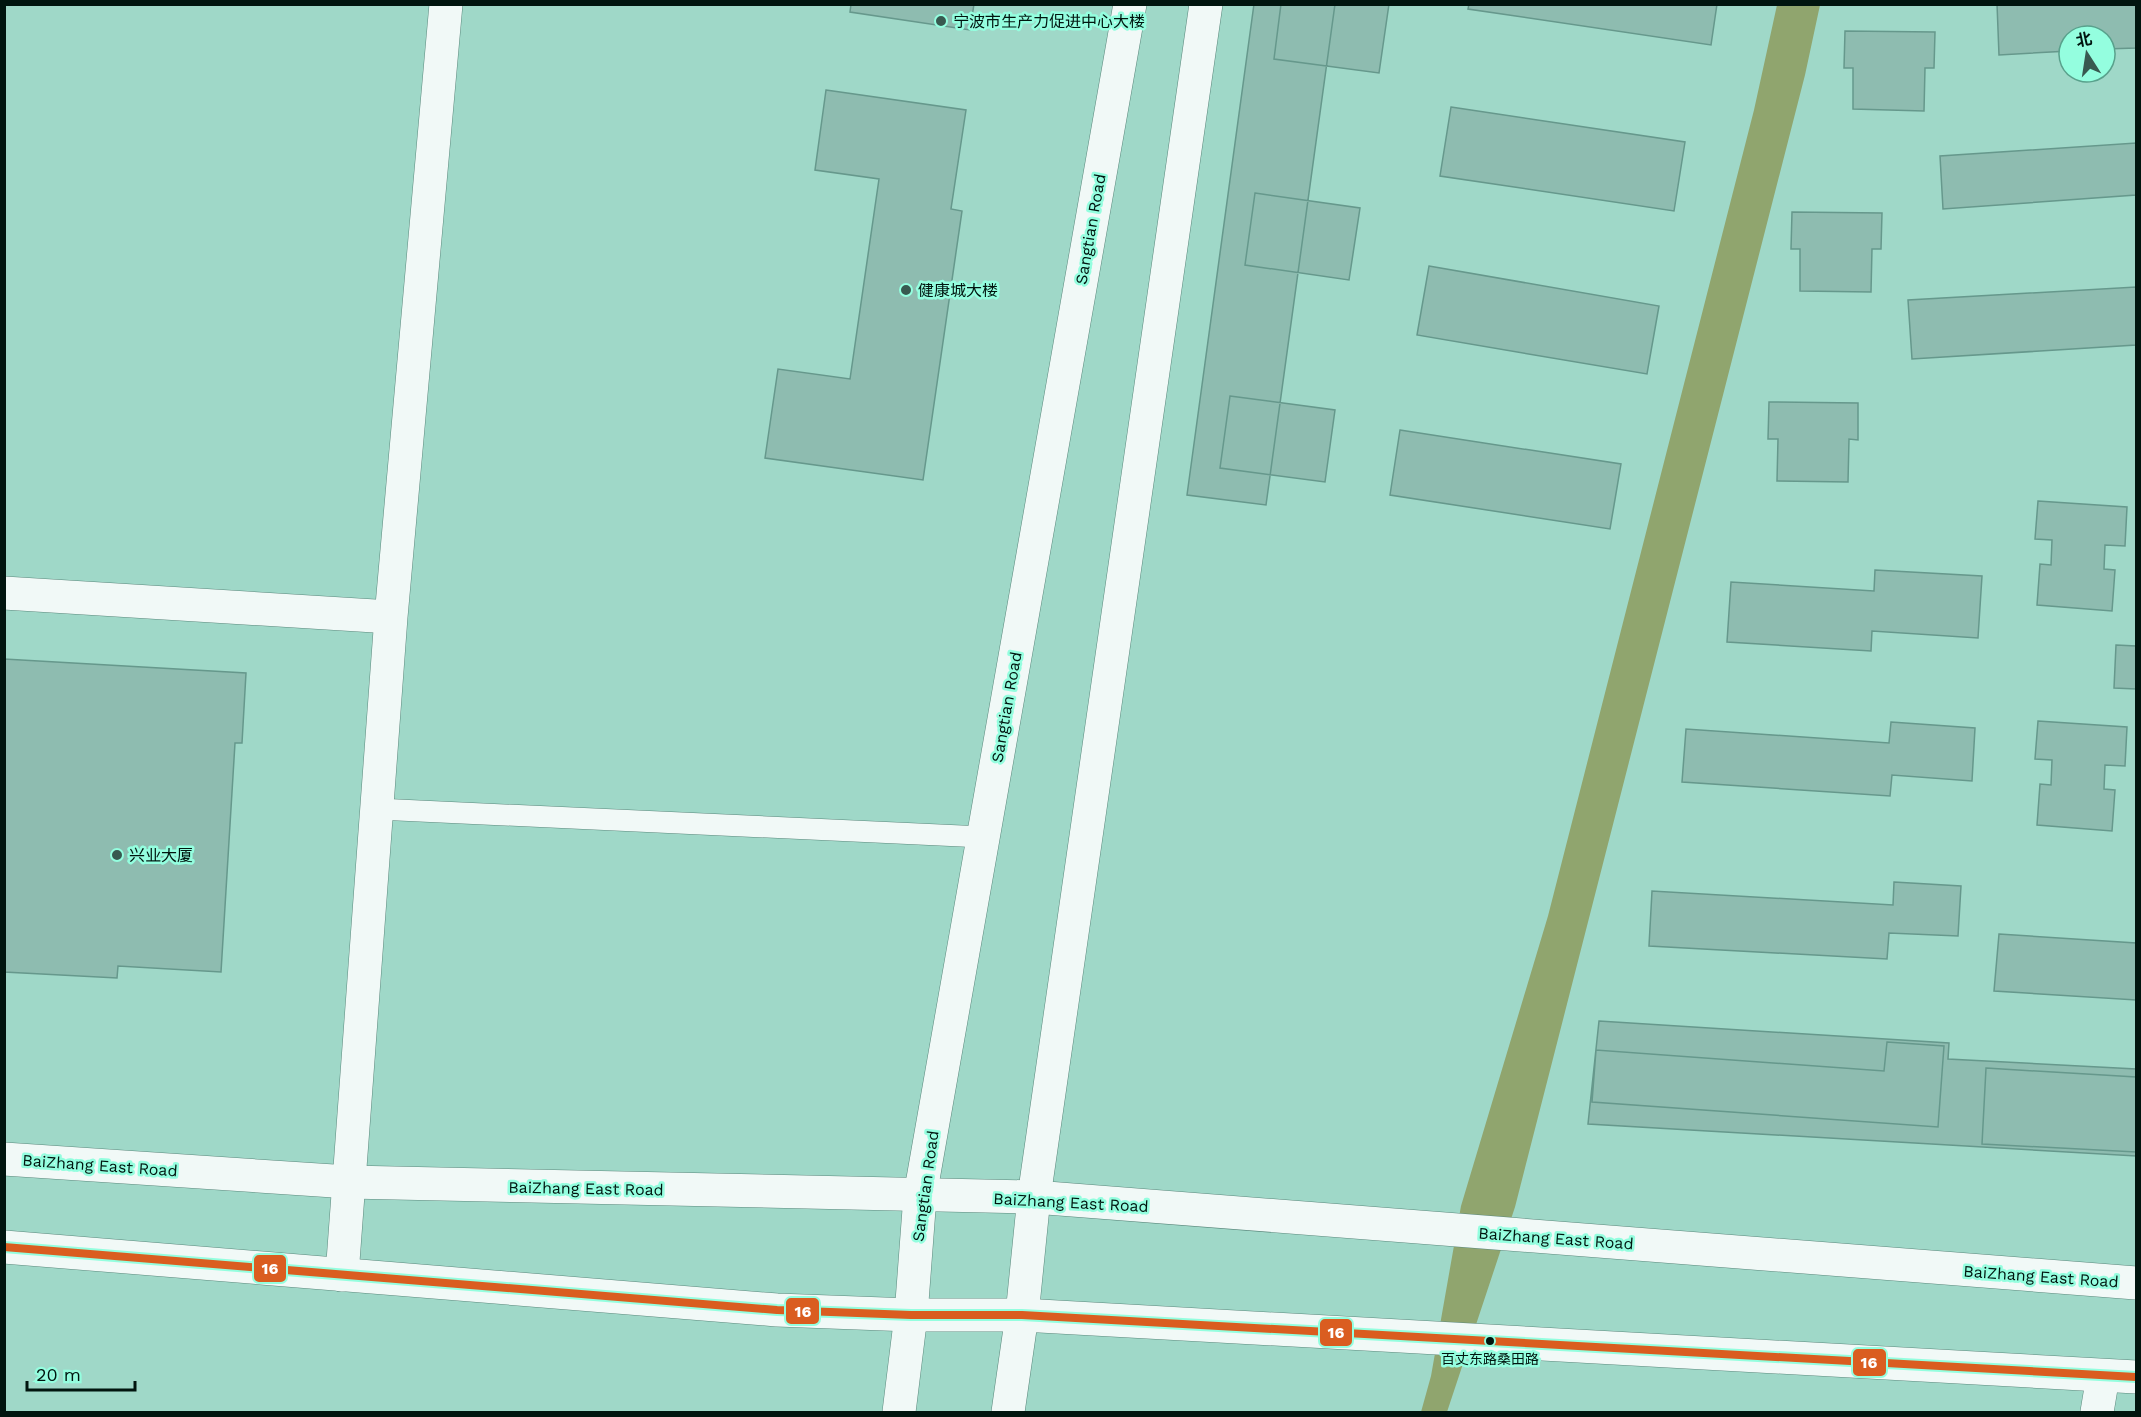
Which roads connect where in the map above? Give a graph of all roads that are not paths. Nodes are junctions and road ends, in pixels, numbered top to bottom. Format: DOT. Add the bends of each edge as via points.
graph roads {
  1 [pos="446,4"];
  2 [pos="1130,4"];
  3 [pos="1206,4"];
  4 [pos="4,592"];
  5 [pos="391,616"];
  6 [pos="376,809"];
  7 [pos="983,837"];
  8 [pos="4,1159"];
  9 [pos="349,1182"];
  10 [pos="920,1196"];
  11 [pos="1034,1197"];
  12 [pos="4,1247"];
  13 [pos="342,1275"];
  14 [pos="2136,1283"];
  15 [pos="911,1315"];
  16 [pos="1022,1316"];
  17 [pos="2103,1376"];
  18 [pos="2136,1377"];
  19 [pos="899,1413"];
  20 [pos="1008,1413"];
  21 [pos="2097,1413"];
  1 -- 5 [label="main road"];
  2 -- 7 [label="main road, Sangtian Road"];
  3 -- 11 [label="main road"];
  4 -- 5 [label="main road"];
  5 -- 6 [label="main road"];
  6 -- 7 [label="lane"];
  6 -- 9 [label="main road"];
  7 -- 10 [label="main road, Sangtian Road"];
  8 -- 9 [label="main road, BaiZhang East Road"];
  9 -- 10 [label="main road, BaiZhang East Road"];
  9 -- 13 [label="main road"];
  10 -- 11 [label="main road, BaiZhang East Road"];
  10 -- 15 [label="main road, Sangtian Road"];
  11 -- 14 [label="main road, BaiZhang East Road"];
  11 -- 16 [label="main road"];
  12 -- 13 [label="main road"];
  13 -- 15 [label="main road" via="777,1310"];
  15 -- 16 [label="main road"];
  15 -- 19 [label="main road, Sangtian Road"];
  16 -- 17 [label="main road"];
  16 -- 20 [label="main road"];
  17 -- 18 [label="main road"];
  17 -- 21 [label="main road"];
}
